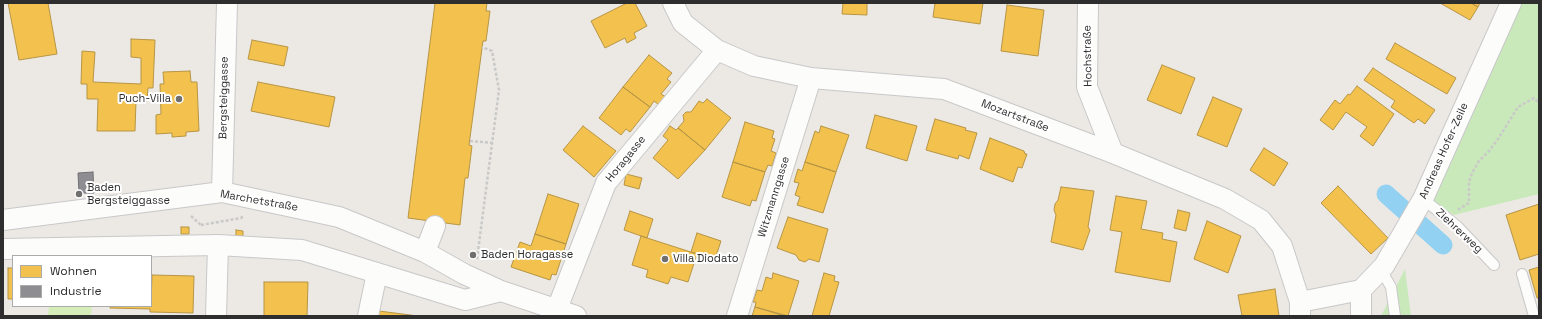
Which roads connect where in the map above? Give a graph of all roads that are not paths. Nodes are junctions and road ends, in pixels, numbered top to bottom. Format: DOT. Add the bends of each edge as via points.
graph roads {
  1 [pos="227,3"];
  2 [pos="674,3"];
  3 [pos="1088,3"];
  4 [pos="1511,3"];
  5 [pos="717,50"];
  6 [pos="811,78"];
  7 [pos="1113,153"];
  8 [pos="222,192"];
  9 [pos="1423,198"];
  10 [pos="3,220"];
  11 [pos="435,226"];
  12 [pos="209,246"];
  13 [pos="3,249"];
  14 [pos="425,252"];
  15 [pos="1494,265"];
  16 [pos="1381,270"];
  17 [pos="377,273"];
  18 [pos="1522,274"];
  19 [pos="1361,290"];
  20 [pos="501,291"];
  21 [pos="1300,309"];
  22 [pos="557,310"];
  23 [pos="216,316"];
  24 [pos="368,316"];
  25 [pos="576,316"];
  26 [pos="737,316"];
  27 [pos="1361,316"];
  28 [pos="1395,316"];
  29 [pos="1534,316"];
  1 -- 8 [label="street, Bergsteiggasse"];
  2 -- 5 [label="street, Mozartstraße" via="682,23"];
  3 -- 7 [label="street, Hochstraße" via="1087,88"];
  4 -- 9 [label="street, Andreas Hofer-Zeile"];
  5 -- 6 [label="street, Mozartstraße" via="754,66"];
  5 -- 22 [label="street, Horagasse" via="606,183"];
  6 -- 7 [label="street, Mozartstraße" via="944,90"];
  6 -- 26 [label="street, Witzmanngasse"];
  7 -- 21 [label="street, Mozartstraße" via="1225,199 1261,220 1282,246"];
  8 -- 10 [label="street, Marchetstraße"];
  8 -- 14 [label="street, Marchetstraße" via="339,217"];
  9 -- 15 [label="lane, Ziehrerweg" via="1457,226"];
  9 -- 16 [label="street, Andreas Hofer-Zeile"];
  11 -- 14 [label="street"];
  12 -- 13 [label="street"];
  12 -- 17 [label="street" via="302,250"];
  12 -- 23 [label="street"];
  14 -- 20 [label="street, Marchetstraße"];
  16 -- 19 [label="street, Andreas Hofer-Zeile"];
  16 -- 28 [label="lane" via="1391,287"];
  17 -- 20 [label="street" via="465,300"];
  17 -- 24 [label="street"];
  18 -- 29 [label="lane"];
  19 -- 21 [label="street"];
  19 -- 27 [label="street"];
  20 -- 22 [label="street, Marchetstraße"];
  22 -- 25 [label="street, Marchetstraße"];
}
